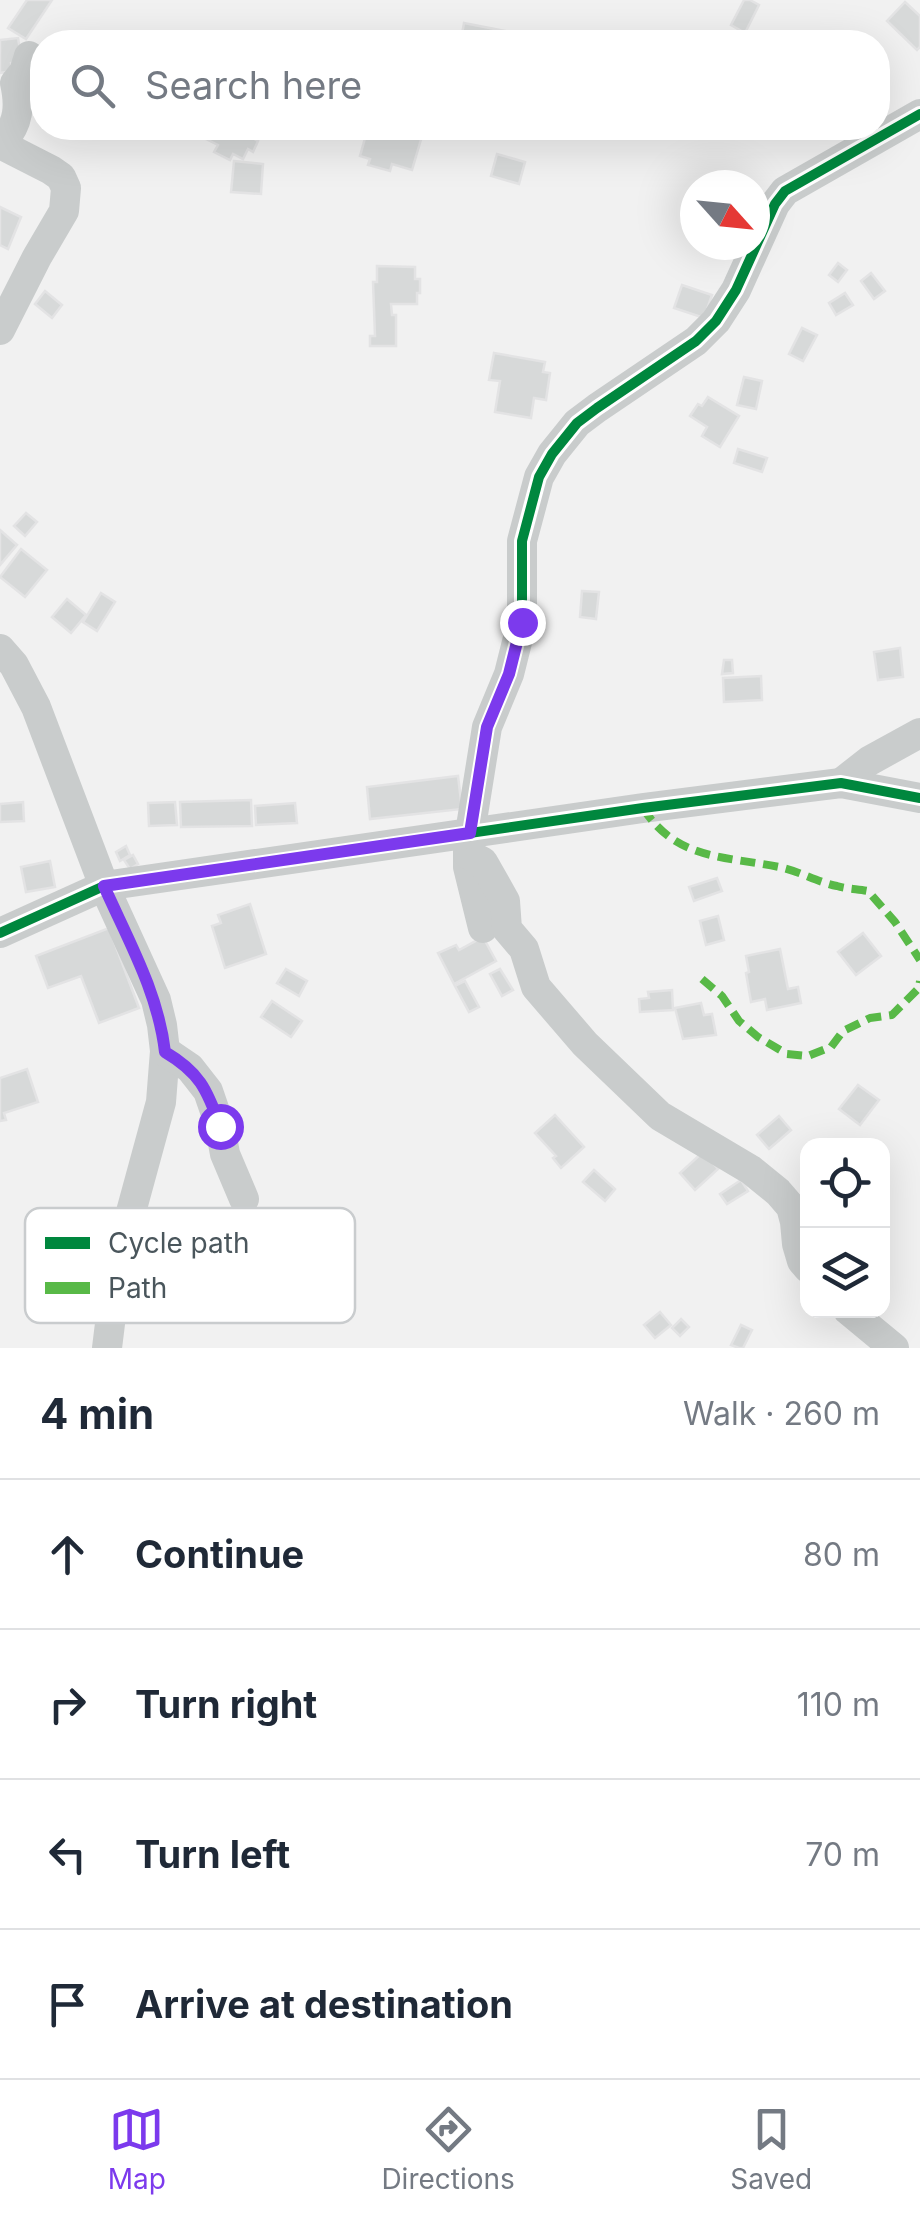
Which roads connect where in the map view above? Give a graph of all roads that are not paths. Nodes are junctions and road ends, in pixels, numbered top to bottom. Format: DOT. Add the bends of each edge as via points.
graph roads {
  1 [pos="29,56"];
  2 [pos="920,114"];
  3 [pos="890,131"];
  4 [pos="874,140"];
  5 [pos="0,330"];
  6 [pos="0,649"];
  7 [pos="920,733"];
  8 [pos="841,783"];
  9 [pos="920,798"];
  10 [pos="466,841"];
  11 [pos="104,886"];
  12 [pos="483,928"];
  13 [pos="0,933"];
  14 [pos="165,1052"];
  15 [pos="244,1199"];
  16 [pos="132,1208"];
  17 [pos="800,1254"];
  18 [pos="858,1318"];
  19 [pos="109,1323"];
  20 [pos="106,1348"];
  21 [pos="894,1348"];
  1 -- 5 [label="street" via="15,83 15,124 3,142 61,176 64,210"];
  2 -- 3 [label="street"];
  4 -- 10 [label="street" via="785,191 716,322 577,424 552,454 522,541 522,622 487,727"];
  6 -- 11 [label="street" via="36,707"];
  7 -- 8 [label="street"];
  8 -- 9 [label="street"];
  8 -- 10 [label="street" via="643,808"];
  10 -- 11 [label="street"];
  10 -- 12 [label="street"];
  10 -- 17 [label="street" via="505,902 507,930 524,949 536,987 660,1116 778,1192 791,1207"];
  11 -- 13 [label="street"];
  11 -- 14 [label="street" via="156,1000"];
  14 -- 15 [label="street" via="190,1068 208,1092"];
  14 -- 16 [label="street" via="161,1102"];
  18 -- 21 [label="street"];
  19 -- 20 [label="street"];
}
